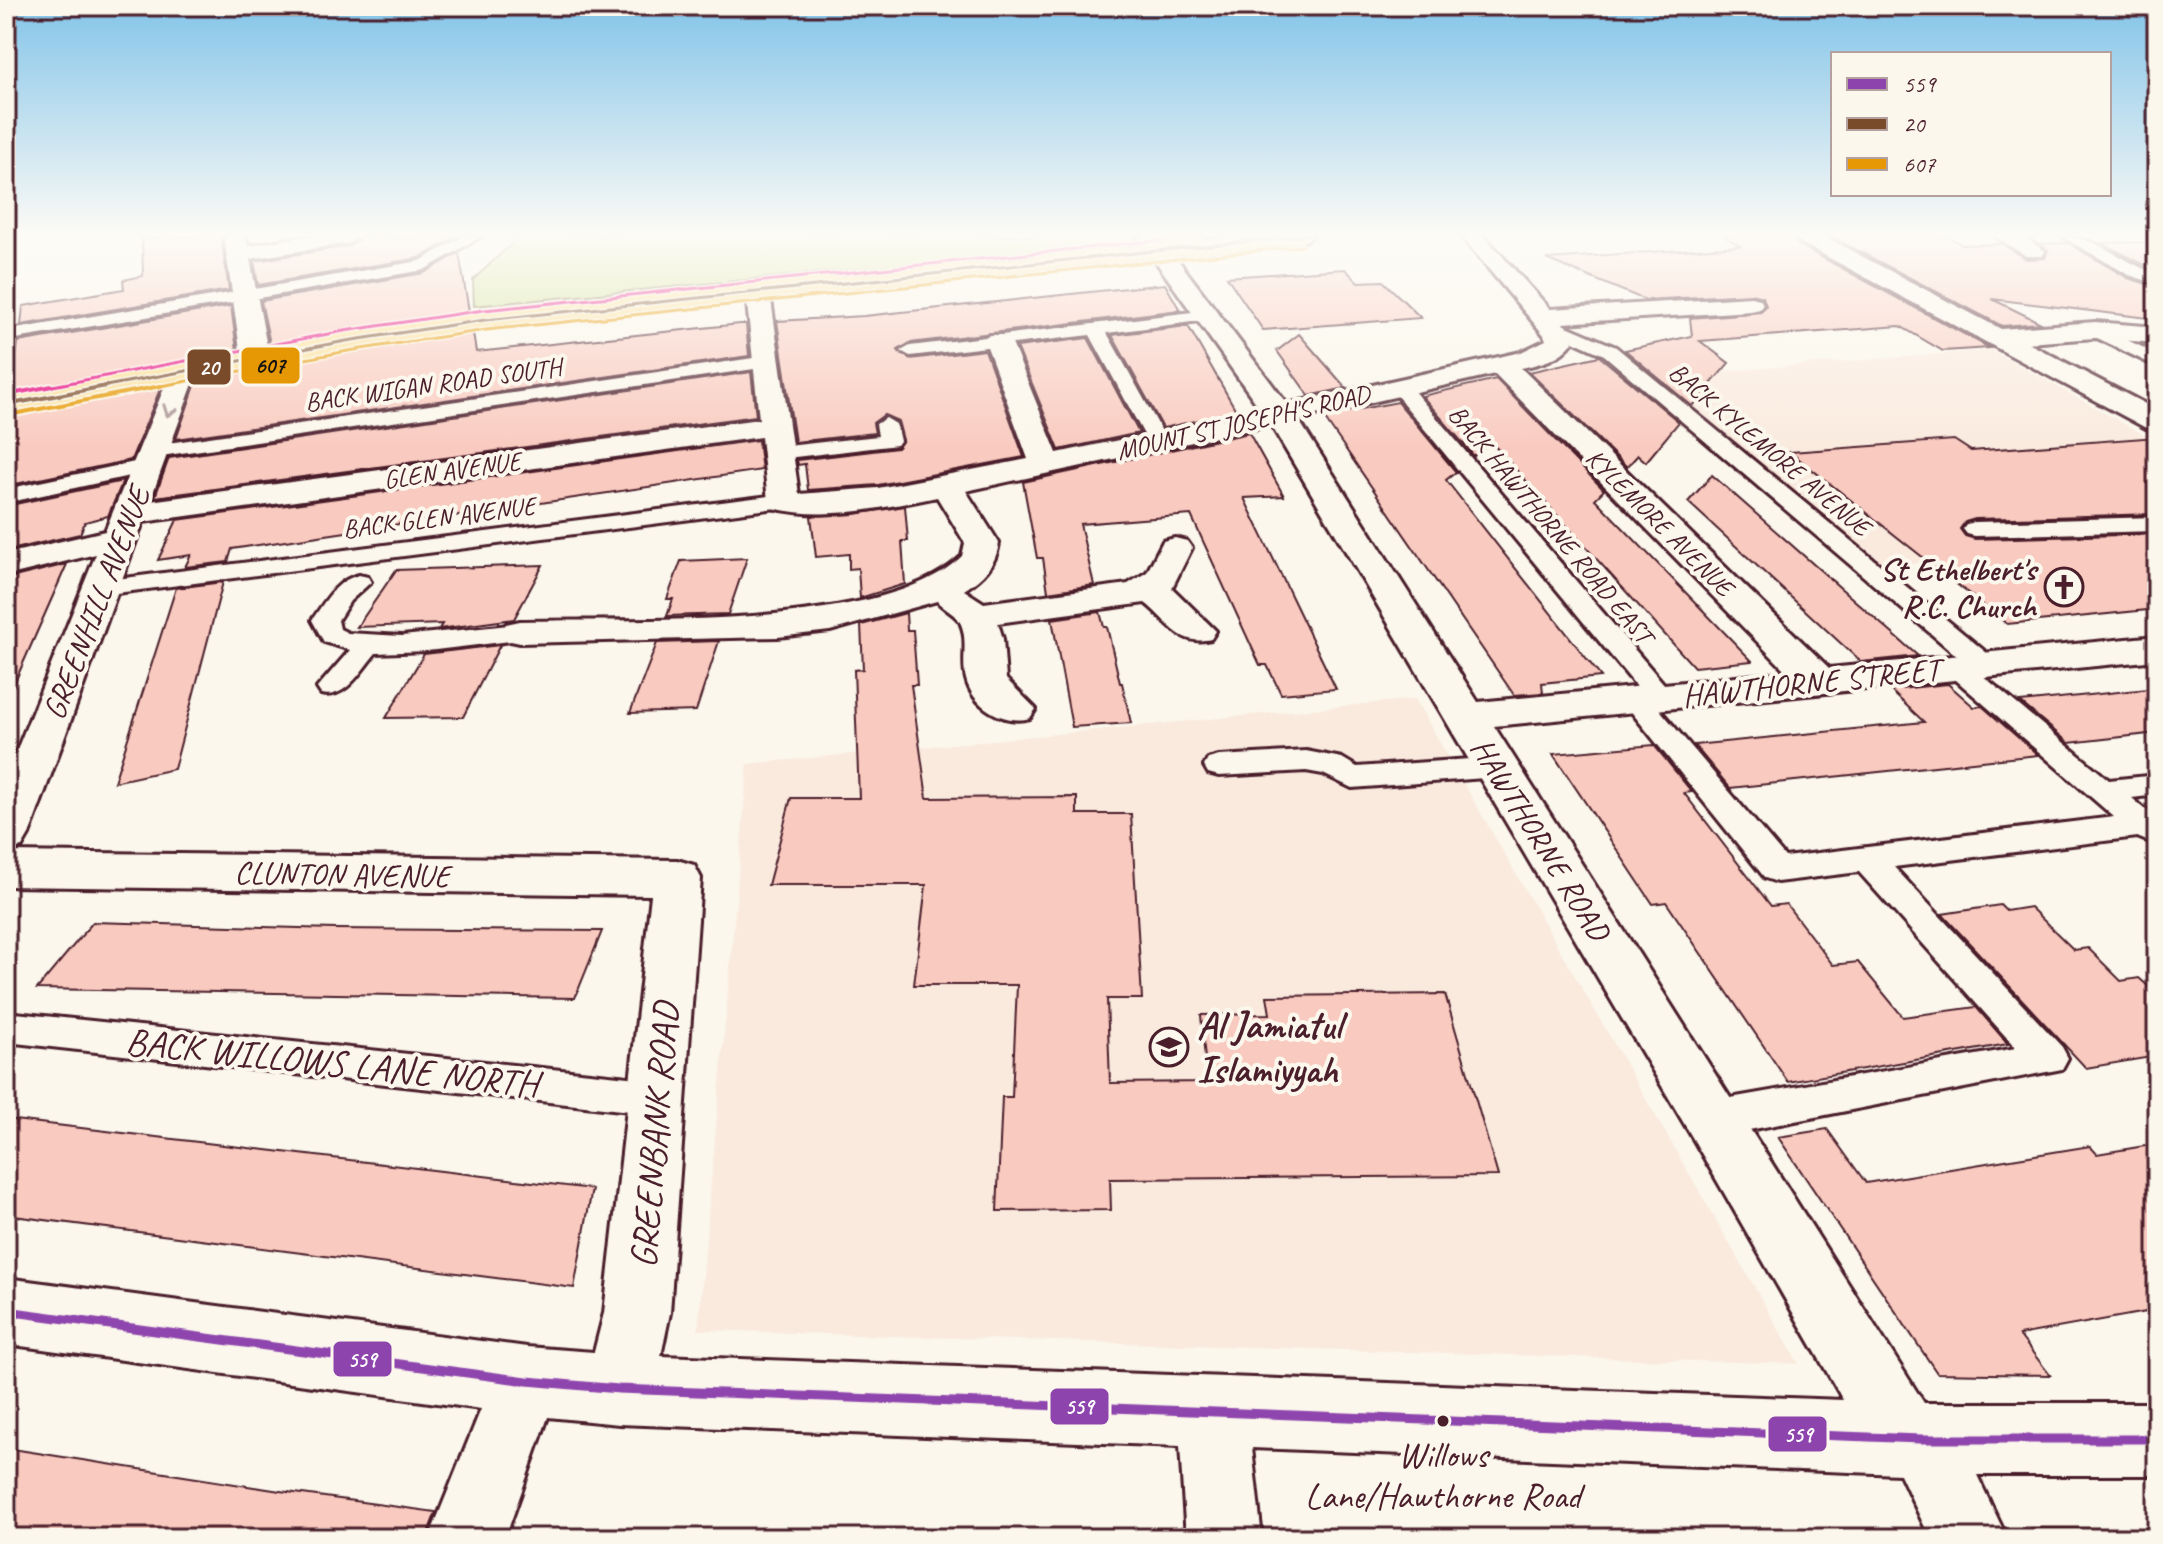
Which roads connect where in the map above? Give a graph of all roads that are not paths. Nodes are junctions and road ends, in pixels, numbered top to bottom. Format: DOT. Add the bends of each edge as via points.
graph roads {
  1 [pos="164,308"];
  2 [pos="246,308"];
  3 [pos="606,308"];
  4 [pos="760,308"];
  5 [pos="1203,308"];
  6 [pos="1535,308"];
  7 [pos="1699,308"];
  8 [pos="1944,308"];
  9 [pos="1209,315"];
  10 [pos="1546,320"];
  11 [pos="1096,329"];
  12 [pos="2095,330"];
  13 [pos="16,334"];
  14 [pos="2157,335"];
  15 [pos="1999,337"];
  16 [pos="998,341"];
  17 [pos="910,351"];
  18 [pos="255,357"];
  19 [pos="2157,361"];
  20 [pos="767,362"];
  21 [pos="1501,364"];
  22 [pos="184,370"];
  23 [pos="1400,387"];
  24 [pos="6,405"];
  25 [pos="1280,415"];
  26 [pos="2157,422"];
  27 [pos="886,424"];
  28 [pos="776,440"];
  29 [pos="1158,442"];
  30 [pos="152,458"];
  31 [pos="1046,465"];
  32 [pos="946,485"];
  33 [pos="6,496"];
  34 [pos="784,501"];
  35 [pos="2157,524"];
  36 [pos="125,526"];
  37 [pos="1975,529"];
  38 [pos="1175,548"];
  39 [pos="6,565"];
  40 [pos="359,582"];
  41 [pos="101,588"];
  42 [pos="940,589"];
  43 [pos="1150,589"];
  44 [pos="977,615"];
  45 [pos="1197,631"];
  46 [pos="520,632"];
  47 [pos="369,644"];
  48 [pos="2157,648"];
  49 [pos="1969,666"];
  50 [pos="1819,681"];
  51 [pos="331,688"];
  52 [pos="1647,698"];
  53 [pos="1015,709"];
  54 [pos="1466,716"];
  55 [pos="1219,766"];
  56 [pos="1498,767"];
  57 [pos="2157,785"];
  58 [pos="2102,791"];
  59 [pos="2150,830"];
  60 [pos="6,835"];
  61 [pos="1867,859"];
  62 [pos="6,869"];
  63 [pos="677,878"];
  64 [pos="6,1027"];
  65 [pos="657,1097"];
  66 [pos="1713,1119"];
  67 [pos="6,1311"];
  68 [pos="527,1381"];
  69 [pos="619,1389"];
  70 [pos="1213,1414"];
  71 [pos="1913,1438"];
  72 [pos="2157,1439"];
  73 [pos="467,1538"];
  74 [pos="1224,1538"];
  75 [pos="1969,1538"];
  1 -- 13 [label="lane"];
  2 -- 18 [label="street"];
  3 -- 18 [label="main road" via="485,320"];
  4 -- 20 [label="street"];
  5 -- 9 [label="street, HAWTHORNE ROAD"];
  6 -- 10 [label="street"];
  7 -- 10 [label="street"];
  8 -- 15 [label="street"];
  9 -- 11 [label="lane"];
  9 -- 25 [label="street, HAWTHORNE ROAD"];
  10 -- 21 [label="street, MOUNT ST JOSEPH'S ROAD" via="1560,342"];
  10 -- 49 [label="lane, BACK KYLEMORE AVENUE" via="1610,351"];
  11 -- 16 [label="lane"];
  11 -- 29 [label="lane"];
  12 -- 14 [label="street"];
  12 -- 15 [label="street"];
  12 -- 19 [label="lane"];
  15 -- 26 [label="street"];
  16 -- 17 [label="lane"];
  16 -- 31 [label="street"];
  18 -- 22 [label="main road"];
  20 -- 28 [label="street"];
  20 -- 30 [label="lane, BACK WIGAN ROAD SOUTH"];
  21 -- 23 [label="street, MOUNT ST JOSEPH'S ROAD"];
  21 -- 50 [label="street, KYLEMORE AVENUE"];
  22 -- 24 [label="main road"];
  22 -- 30 [label="street, GREENHILL AVENUE, one-way"];
  23 -- 25 [label="street, MOUNT ST JOSEPH'S ROAD"];
  23 -- 52 [label="lane, BACK HAWTHORNE ROAD EAST"];
  25 -- 29 [label="street, MOUNT ST JOSEPH'S ROAD"];
  25 -- 54 [label="street, HAWTHORNE ROAD"];
  27 -- 28 [label="lane" via="890,441"];
  28 -- 34 [label="street"];
  28 -- 36 [label="street, GLEN AVENUE"];
  29 -- 31 [label="street, MOUNT ST JOSEPH'S ROAD"];
  30 -- 33 [label="lane, BACK WIGAN ROAD SOUTH"];
  30 -- 36 [label="street, GREENHILL AVENUE"];
  31 -- 32 [label="street, MOUNT ST JOSEPH'S ROAD"];
  32 -- 34 [label="street, MOUNT ST JOSEPH'S ROAD" via="814,505"];
  32 -- 42 [label="street" via="982,543 979,559"];
  34 -- 41 [label="lane, BACK GLEN AVENUE"];
  35 -- 37 [label="lane"];
  36 -- 39 [label="street, GLEN AVENUE"];
  36 -- 41 [label="street, GREENHILL AVENUE"];
  38 -- 43 [label="street" via="1162,579"];
  40 -- 47 [label="lane" via="341,596 325,620 326,629 336,638"];
  41 -- 60 [label="street, GREENHILL AVENUE"];
  42 -- 44 [label="street"];
  42 -- 46 [label="street" via="830,620 778,626 572,644"];
  43 -- 44 [label="street"];
  43 -- 45 [label="street"];
  44 -- 53 [label="street" via="986,679 992,691"];
  46 -- 47 [label="lane"];
  47 -- 51 [label="lane"];
  48 -- 49 [label="street, HAWTHORNE STREET"];
  49 -- 50 [label="street, HAWTHORNE STREET"];
  49 -- 58 [label="lane, BACK KYLEMORE AVENUE"];
  50 -- 52 [label="street, HAWTHORNE STREET"];
  52 -- 54 [label="street, HAWTHORNE STREET"];
  52 -- 61 [label="lane, BACK HAWTHORNE ROAD EAST" via="1777,870"];
  54 -- 56 [label="street, HAWTHORNE ROAD"];
  55 -- 56 [label="lane" via="1306,761 1331,765 1352,778"];
  56 -- 66 [label="street, HAWTHORNE ROAD"];
  57 -- 58 [label="lane"];
  58 -- 59 [label="lane, BACK KYLEMORE AVENUE"];
  59 -- 61 [label="lane"];
  61 -- 66 [label="lane" via="2049,1058"];
  62 -- 63 [label="street, CLUNTON AVENUE"];
  63 -- 65 [label="street, GREENBANK ROAD"];
  64 -- 65 [label="lane, BACK WILLOWS LANE NORTH"];
  65 -- 69 [label="street, GREENBANK ROAD" via="637,1313"];
  66 -- 71 [label="street, HAWTHORNE ROAD"];
  67 -- 68 [label="street"];
  68 -- 69 [label="street"];
  68 -- 73 [label="street"];
  69 -- 70 [label="street"];
  70 -- 71 [label="street"];
  70 -- 74 [label="street"];
  71 -- 72 [label="street"];
  71 -- 75 [label="street, HAWTHORNE ROAD"];
}
